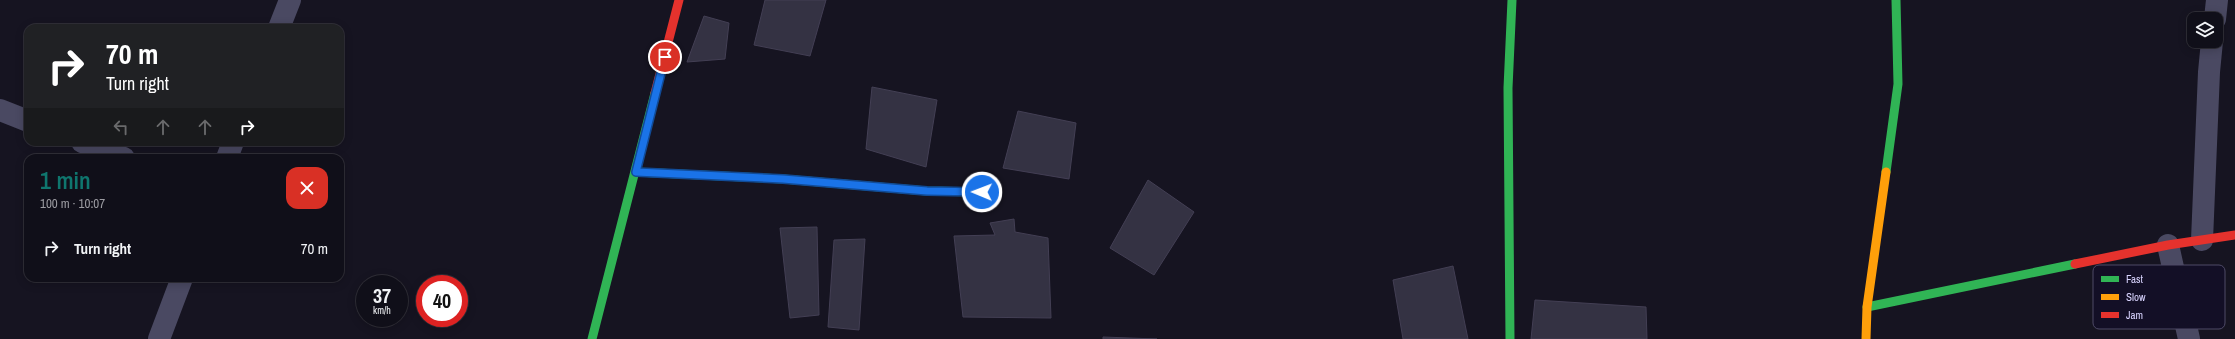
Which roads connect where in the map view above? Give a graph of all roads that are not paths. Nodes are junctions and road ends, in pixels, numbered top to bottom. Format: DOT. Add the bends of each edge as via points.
graph roads {
  1 [pos="290,0"];
  2 [pos="679,0"];
  3 [pos="1512,0"];
  4 [pos="1896,0"];
  5 [pos="2217,0"];
  6 [pos="2216,12"];
  7 [pos="281,24"];
  8 [pos="2211,48"];
  9 [pos="0,110"];
  10 [pos="24,119"];
  11 [pos="92,146"];
  12 [pos="114,154"];
  13 [pos="636,172"];
  14 [pos="982,192"];
  15 [pos="2235,235"];
  16 [pos="2202,240"];
  17 [pos="2168,245"];
  18 [pos="2172,265"];
  19 [pos="180,282"];
  20 [pos="1868,307"];
  21 [pos="2187,329"];
  22 [pos="159,339"];
  23 [pos="592,339"];
  24 [pos="1510,339"];
  25 [pos="1866,339"];
  26 [pos="2189,339"];
  1 -- 7 [label="street"];
  2 -- 13 [label="street"];
  3 -- 24 [label="street" via="1508,88"];
  4 -- 20 [label="street" via="1898,84"];
  5 -- 6 [label="street"];
  8 -- 16 [label="street"];
  9 -- 10 [label="street"];
  11 -- 12 [label="street"];
  13 -- 14 [label="street" via="783,179 927,191"];
  13 -- 23 [label="street"];
  15 -- 16 [label="street"];
  16 -- 17 [label="street"];
  17 -- 18 [label="street"];
  17 -- 20 [label="street"];
  19 -- 22 [label="street"];
  20 -- 25 [label="street"];
  21 -- 26 [label="street"];
}
